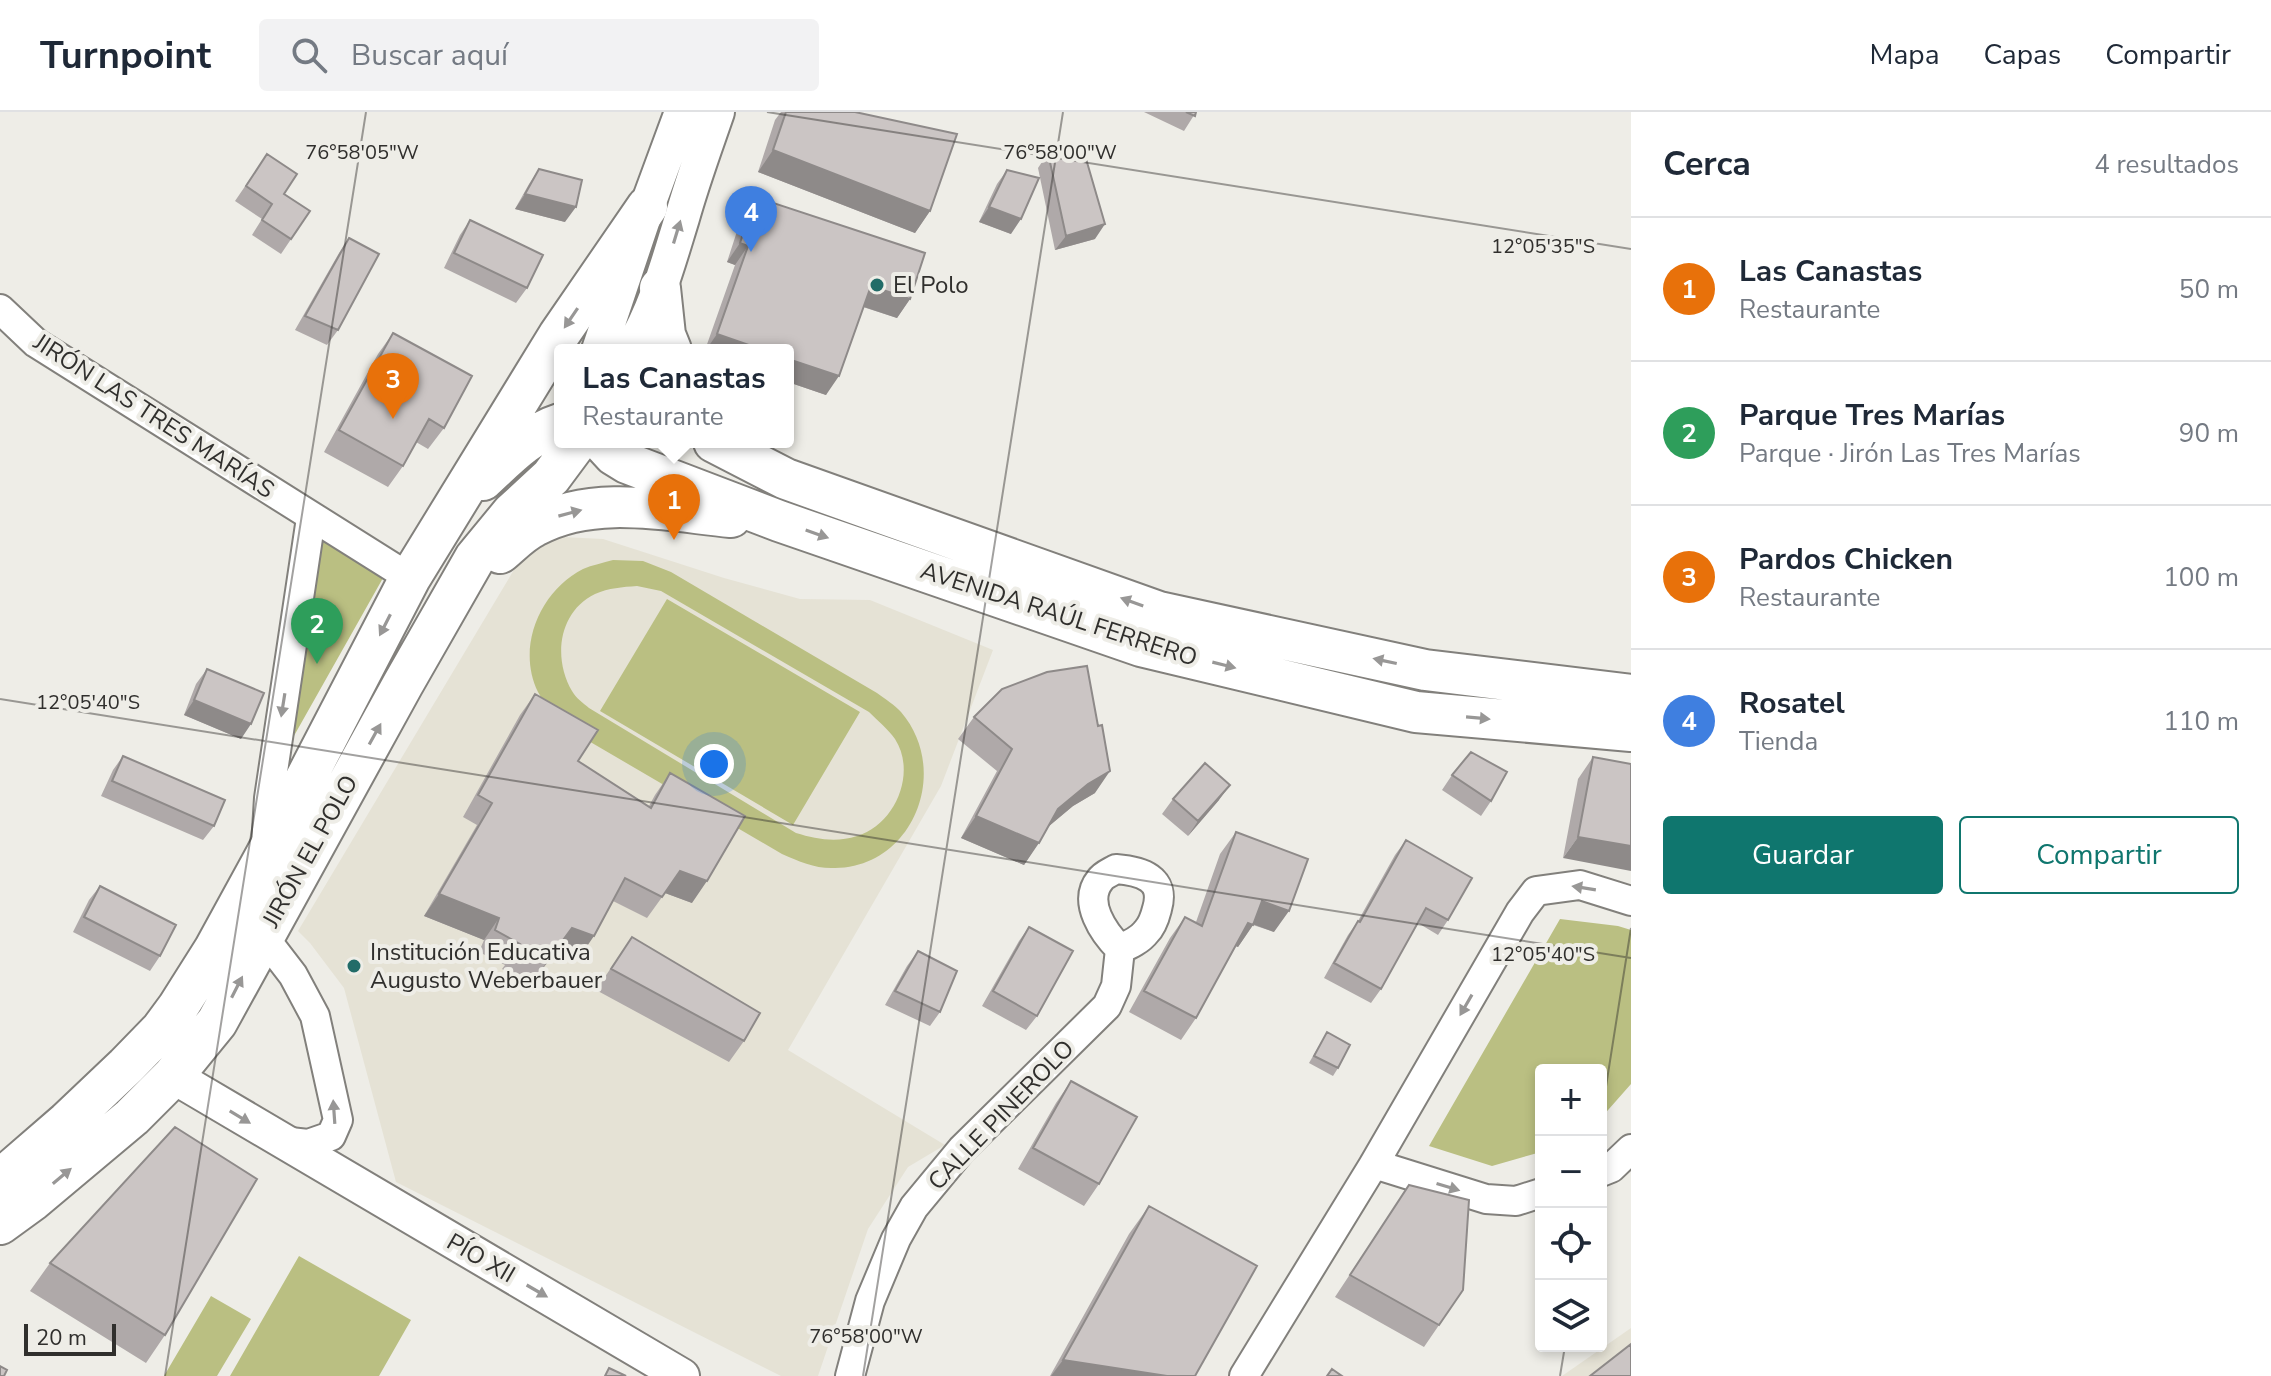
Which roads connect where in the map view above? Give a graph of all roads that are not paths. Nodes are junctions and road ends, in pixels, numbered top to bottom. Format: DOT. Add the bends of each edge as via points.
graph roads {
  1 [pos="682,112"];
  2 [pos="717,112"];
  3 [pos="647,207"];
  4 [pos="660,288"];
  5 [pos="0,309"];
  6 [pos="601,344"];
  7 [pos="635,344"];
  8 [pos="669,344"];
  9 [pos="554,427"];
  10 [pos="573,448"];
  11 [pos="608,448"];
  12 [pos="726,448"];
  13 [pos="747,448"];
  14 [pos="786,479"];
  15 [pos="453,509"];
  16 [pos="311,518"];
  17 [pos="779,521"];
  18 [pos="410,578"];
  19 [pos="403,684"];
  20 [pos="1631,695"];
  21 [pos="1631,731"];
  22 [pos="266,855"];
  23 [pos="1631,901"];
  24 [pos="263,936"];
  25 [pos="1120,949"];
  26 [pos="173,1076"];
  27 [pos="280,1141"];
  28 [pos="1631,1149"];
  29 [pos="1374,1164"];
  30 [pos="1607,1170"];
  31 [pos="0,1180"];
  32 [pos="1535,1195"];
  33 [pos="0,1224"];
  34 [pos="682,1376"];
  35 [pos="850,1376"];
  36 [pos="1244,1376"];
  1 -- 3 [label="street"];
  4 -- 2 [label="street, one-way"];
  3 -- 6 [label="street"];
  3 -- 15 [label="main road, one-way" via="559,335"];
  4 -- 7 [label="street"];
  4 -- 8 [label="main road"];
  5 -- 16 [label="street, JIRÓN LAS TRES MARÍAS" via="36,343"];
  9 -- 15 [label="main road" via="517,449"];
  10 -- 19 [label="main road, JIRÓN EL POLO" via="475,558"];
  11 -- 17 [label="main road, AVENIDA RAÚL FERRERO" via="627,463"];
  12 -- 14 [label="main road, AVENIDA RAÚL FERRERO"];
  13 -- 14 [label="main road"];
  20 -- 14 [label="main road, AVENIDA RAÚL FERRERO, one-way" via="1425,670 1159,612"];
  15 -- 18 [label="main road, JIRÓN EL POLO"];
  16 -- 18 [label="street, JIRÓN LAS TRES MARÍAS"];
  16 -- 22 [label="street, one-way" via="269,798"];
  19 -- 17 [label="main road, one-way" via="492,560 533,527 568,511 631,508"];
  17 -- 21 [label="main road, AVENIDA RAÚL FERRERO, one-way" via="1141,646 1416,712"];
  18 -- 22 [label="main road, JIRÓN EL POLO, one-way"];
  24 -- 19 [label="main road, JIRÓN EL POLO, one-way"];
  22 -- 31 [label="main road, JIRÓN EL POLO" via="214,950 161,1030"];
  23 -- 29 [label="street, one-way" via="1580,885 1536,891"];
  26 -- 24 [label="main road, JIRÓN EL POLO, one-way" via="217,1022"];
  27 -- 24 [label="street, one-way" via="308,1144 331,1136 338,1120 315,1016"];
  25 -- 35 [label="street, CALLE PINEROLO" via="1116,986 1107,1006 962,1149 914,1207 870,1301"];
  26 -- 27 [label="street, PÍO XII, one-way"];
  33 -- 26 [label="main road, JIRÓN EL POLO, one-way" via="110,1136"];
  27 -- 34 [label="street, PÍO XII, one-way"];
  28 -- 30 [label="street"];
  29 -- 32 [label="street, one-way" via="1486,1199 1516,1201"];
  29 -- 36 [label="street"];
}
